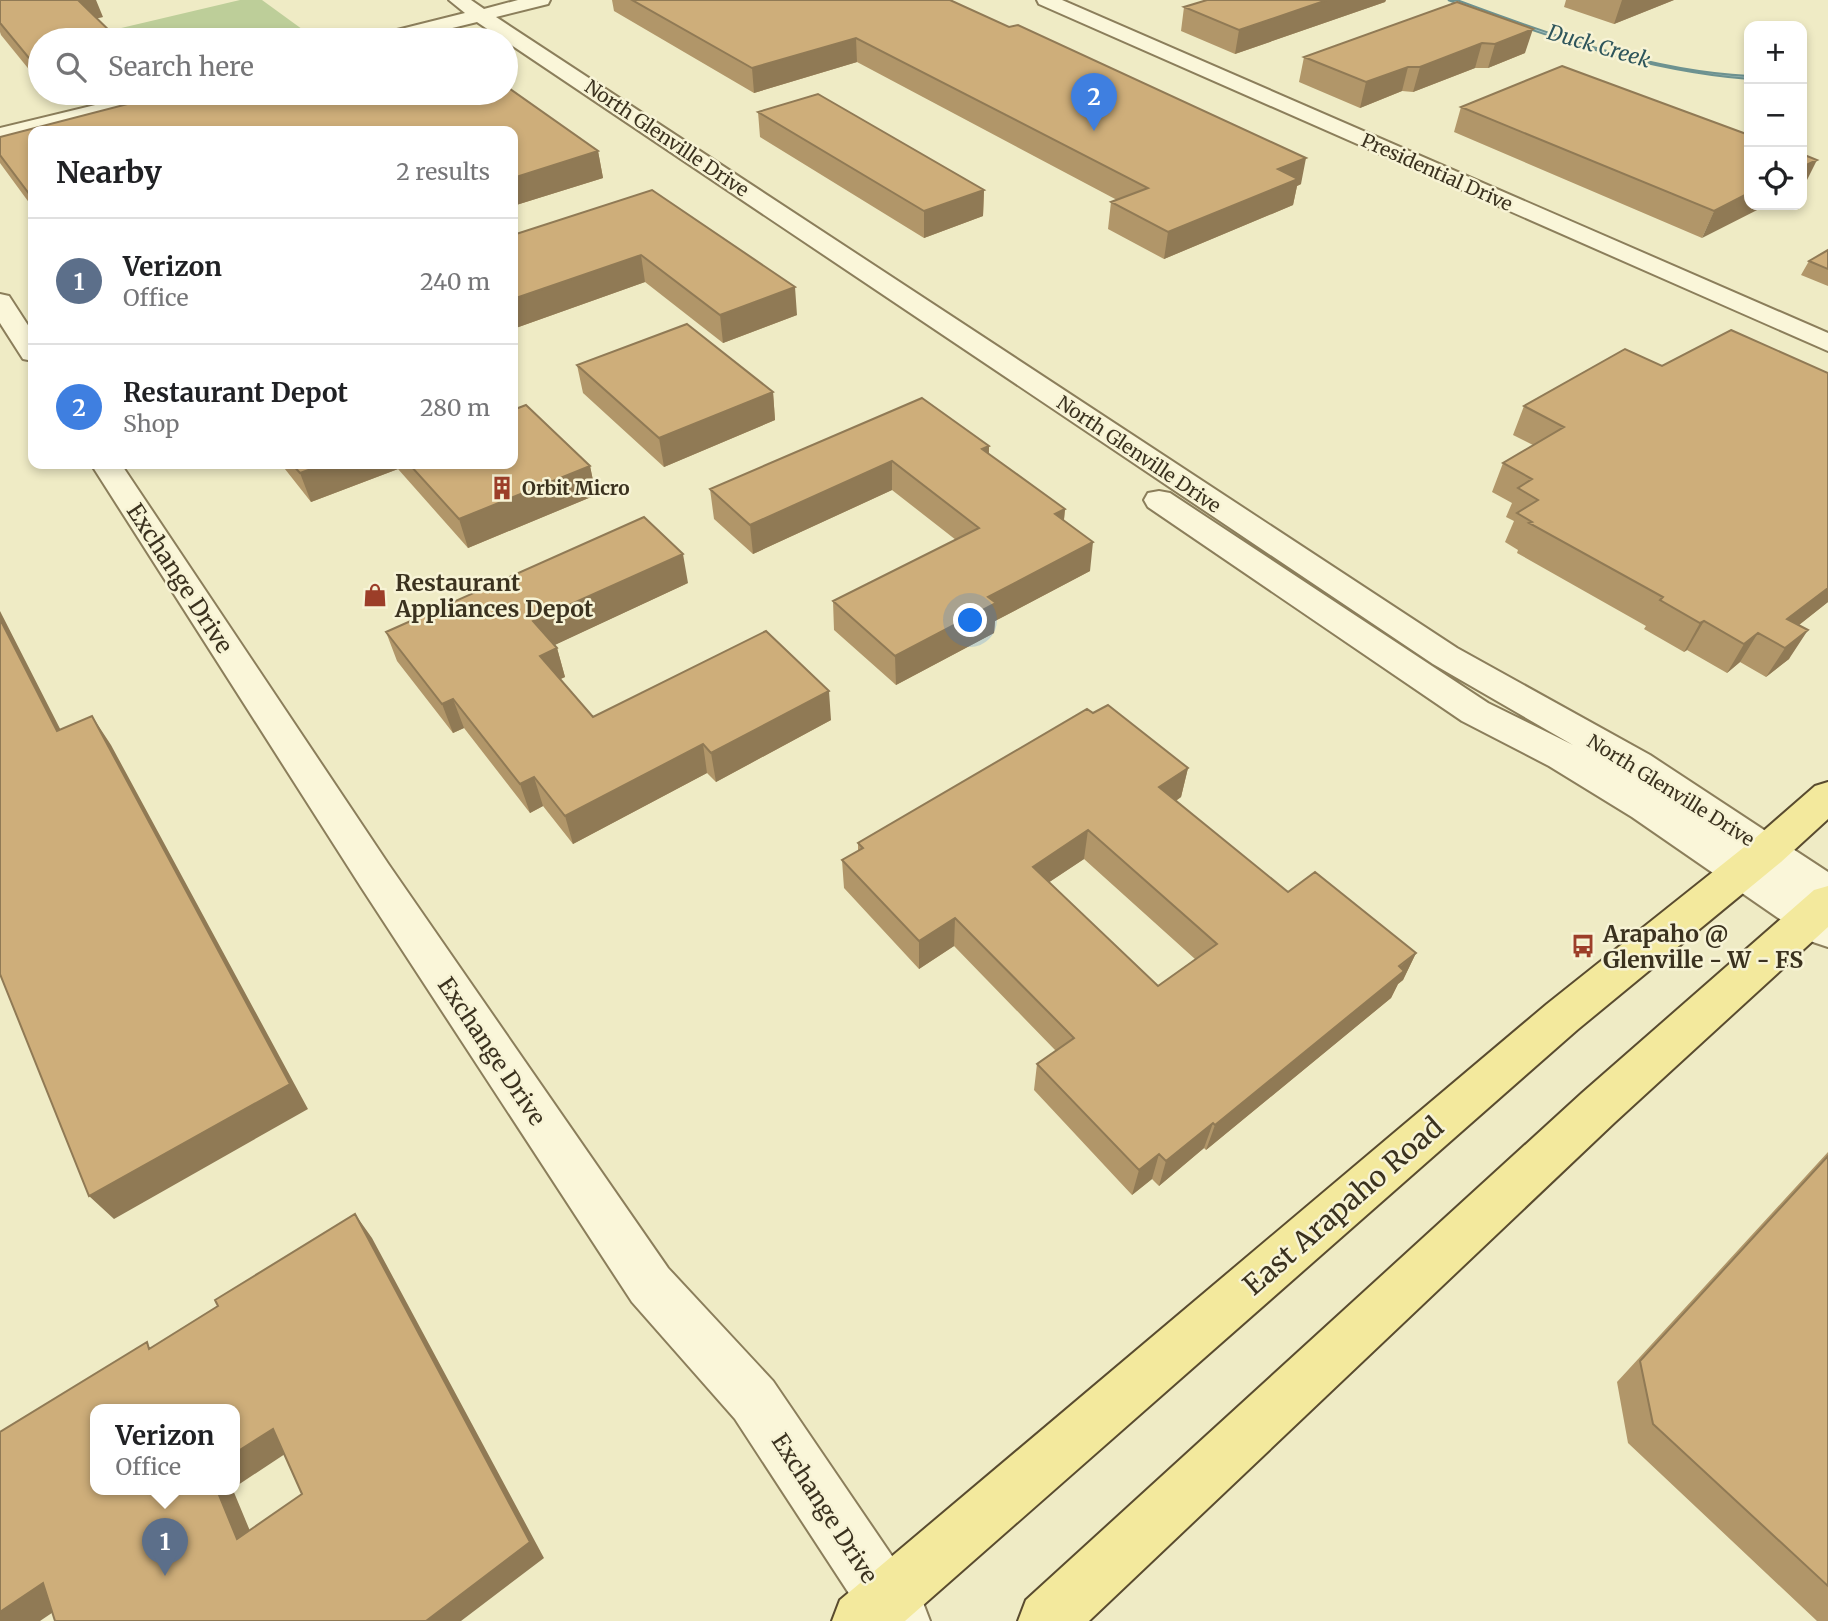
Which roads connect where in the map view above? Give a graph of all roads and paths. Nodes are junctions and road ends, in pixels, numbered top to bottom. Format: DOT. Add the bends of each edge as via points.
graph roads {
  1 [pos="458,0"];
  2 [pos="541,0"];
  3 [pos="1046,0"];
  4 [pos="437,8"];
  5 [pos="481,15"];
  6 [pos="457,21"];
  7 [pos="429,28"];
  8 [pos="468,28"];
  9 [pos="501,28"];
  10 [pos="518,40"];
  11 [pos="518,61"];
  12 [pos="532,71"];
  13 [pos="570,74"];
  14 [pos="121,105"];
  15 [pos="618,106"];
  16 [pos="594,112"];
  17 [pos="36,126"];
  18 [pos="28,128"];
  19 [pos="0,135"];
  20 [pos="771,235"];
  21 [pos="819,239"];
  22 [pos="791,250"];
  23 [pos="0,302"];
  24 [pos="907,328"];
  25 [pos="1828,343"];
  26 [pos="28,345"];
  27 [pos="978,346"];
  28 [pos="950,357"];
  29 [pos="997,374"];
  30 [pos="109,469"];
  31 [pos="1828,796"];
  32 [pos="1753,861"];
  33 [pos="1823,910"];
  34 [pos="883,1614"];
  35 [pos="1047,1621"];
  1 -- 5 [label="street, North Glenville Drive"];
  2 -- 5 [label="street"];
  3 -- 25 [label="street, Presidential Drive"];
  4 -- 6 [label="street"];
  5 -- 6 [label="street"];
  5 -- 9 [label="street, North Glenville Drive"];
  6 -- 7 [label="street"];
  6 -- 8 [label="street"];
  10 -- 13 [label="street, North Glenville Drive"];
  11 -- 12 [label="street, North Glenville Drive"];
  12 -- 13 [label="street"];
  12 -- 16 [label="street, North Glenville Drive"];
  13 -- 15 [label="street, North Glenville Drive"];
  14 -- 17 [label="street"];
  15 -- 16 [label="street"];
  15 -- 21 [label="street, North Glenville Drive"];
  16 -- 20 [label="street, North Glenville Drive"];
  18 -- 19 [label="street"];
  21 -- 22 [label="street"];
  21 -- 27 [label="street, North Glenville Drive"];
  23 -- 26 [label="street"];
  24 -- 28 [label="street, North Glenville Drive"];
  27 -- 28 [label="street"];
  27 -- 29 [label="street, North Glenville Drive"];
  28 -- 29 [label="street, North Glenville Drive"];
  29 -- 32 [label="street, North Glenville Drive" via="1389,637 1475,712"];
  30 -- 34 [label="street, Exchange Drive" via="650,1285 754,1400"];
  31 -- 32 [label="main road, East Arapaho Road"];
  32 -- 33 [label="street, North Glenville Drive"];
  32 -- 34 [label="main road, East Arapaho Road" via="1562,1017"];
  33 -- 35 [label="main road" via="1598,1108"];
}
